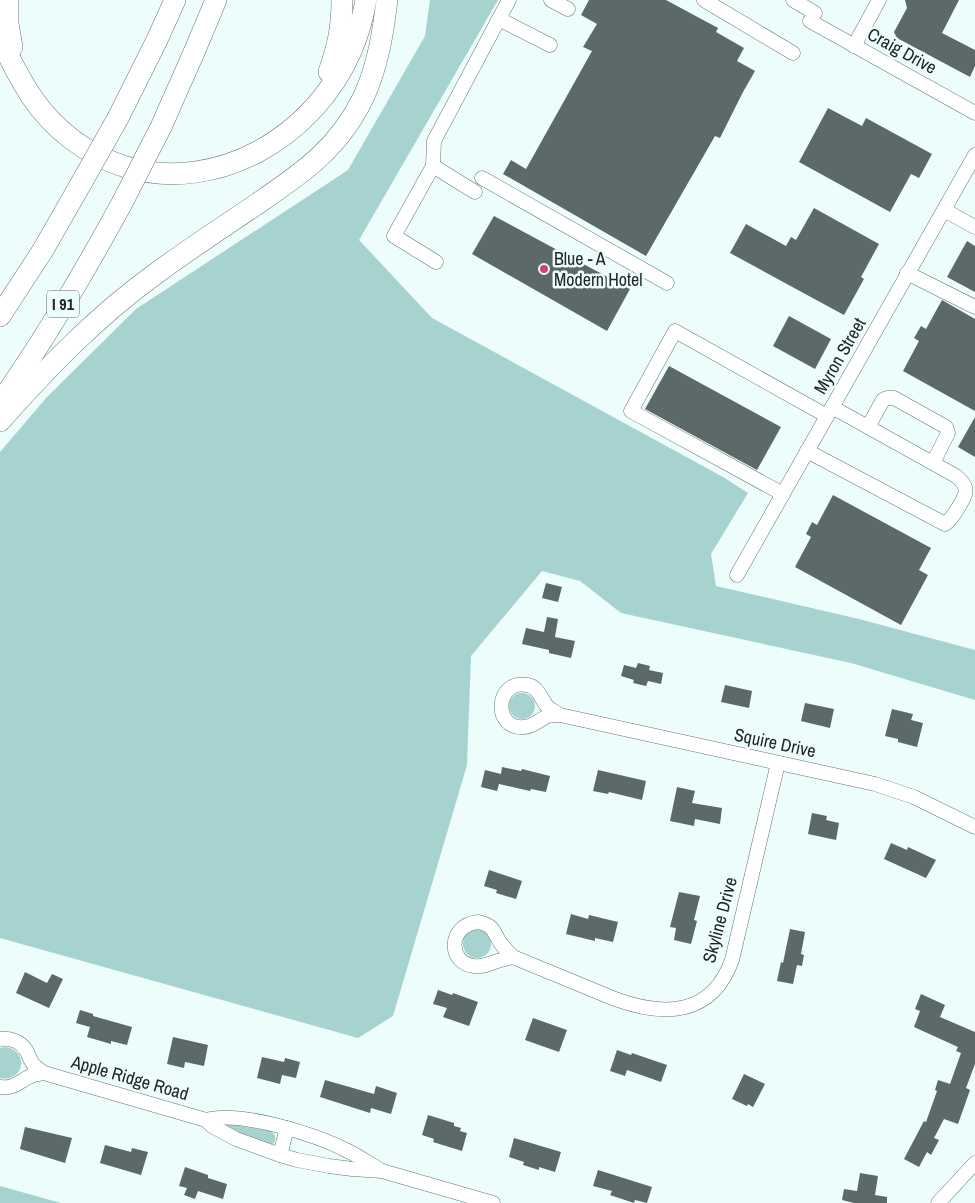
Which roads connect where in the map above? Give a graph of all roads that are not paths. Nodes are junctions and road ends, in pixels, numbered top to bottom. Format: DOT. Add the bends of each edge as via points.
graph roads {
  1 [pos="8,0"];
  2 [pos="176,0"];
  3 [pos="216,0"];
  4 [pos="342,0"];
  5 [pos="366,0"];
  6 [pos="386,0"];
  7 [pos="509,0"];
  8 [pos="551,0"];
  9 [pos="704,0"];
  10 [pos="793,0"];
  11 [pos="878,0"];
  12 [pos="568,9"];
  13 [pos="499,19"];
  14 [pos="0,31"];
  15 [pos="550,45"];
  16 [pos="854,46"];
  17 [pos="793,53"];
  18 [pos="27,89"];
  19 [pos="975,113"];
  20 [pos="268,146"];
  21 [pos="975,155"];
  22 [pos="433,166"];
  23 [pos="482,178"];
  24 [pos="475,192"];
  25 [pos="944,210"];
  26 [pos="975,227"];
  27 [pos="436,262"];
  28 [pos="907,273"];
  29 [pos="667,283"];
  30 [pos="975,307"];
  31 [pos="0,316"];
  32 [pos="0,402"];
  33 [pos="830,412"];
  34 [pos="0,421"];
  35 [pos="868,427"];
  36 [pos="807,450"];
  37 [pos="933,463"];
  38 [pos="783,494"];
  39 [pos="737,575"];
  40 [pos="560,715"];
  41 [pos="778,762"];
  42 [pos="975,827"];
  43 [pos="513,958"];
  44 [pos="0,1039"];
  45 [pos="44,1073"];
  46 [pos="0,1087"];
  47 [pos="206,1120"];
  48 [pos="287,1128"];
  49 [pos="280,1156"];
  50 [pos="975,1163"];
  51 [pos="382,1171"];
  52 [pos="493,1203"];
  53 [pos="938,1203"];
  1 -- 18 [label="highway" via="12,48"];
  2 -- 31 [label="highway, I 91, bridge" via="118,118 43,250"];
  3 -- 32 [label="highway, I 91, bridge" via="161,127 122,203 60,310"];
  4 -- 20 [label="highway" via="338,44 323,85 306,111"];
  5 -- 20 [label="highway" via="357,37 338,76 309,114"];
  6 -- 34 [label="highway" via="380,47 370,81 359,106 330,147 308,168 117,304 63,352"];
  7 -- 13 [label="street"];
  8 -- 12 [label="street"];
  9 -- 17 [label="street"];
  10 -- 16 [label="street, Craig Drive"];
  11 -- 16 [label="street"];
  13 -- 15 [label="street"];
  13 -- 22 [label="street" via="434,141"];
  14 -- 18 [label="highway" via="10,59"];
  16 -- 19 [label="street, Craig Drive"];
  18 -- 20 [label="highway" via="37,105 75,142 103,158 136,169 166,173 202,171 231,164"];
  21 -- 25 [label="street, Myron Street"];
  22 -- 24 [label="street"];
  22 -- 27 [label="street" via="394,236"];
  23 -- 29 [label="street"];
  25 -- 26 [label="street"];
  25 -- 28 [label="street, Myron Street"];
  28 -- 30 [label="street"];
  28 -- 33 [label="street, Myron Street"];
  33 -- 35 [label="street"];
  33 -- 36 [label="street, Myron Street"];
  33 -- 38 [label="street" via="675,331 631,411"];
  35 -- 37 [label="street"];
  35 -- 37 [label="street" via="883,400 894,398 946,428 948,433"];
  36 -- 37 [label="street" via="945,524 965,495 965,488 963,481"];
  36 -- 38 [label="street, Myron Street"];
  38 -- 39 [label="street, Myron Street"];
  40 -- 41 [label="street, Squire Drive"];
  41 -- 42 [label="street, Squire Drive" via="898,791"];
  41 -- 43 [label="street, Skyline Drive" via="732,960 720,984 704,1000 680,1008 632,1005"];
  44 -- 45 [label="street, Apple Ridge Road" via="21,1044 34,1065"];
  45 -- 46 [label="street, Apple Ridge Road" via="13,1086"];
  45 -- 47 [label="street, Apple Ridge Road"];
  47 -- 48 [label="street, Apple Ridge Road" via="245,1119"];
  47 -- 49 [label="street, Apple Ridge Road" via="236,1140"];
  48 -- 49 [label="street"];
  48 -- 51 [label="street, Apple Ridge Road" via="342,1148"];
  49 -- 51 [label="street, Apple Ridge Road" via="329,1166"];
  50 -- 53 [label="street"];
  51 -- 52 [label="street, Apple Ridge Road"];
}
